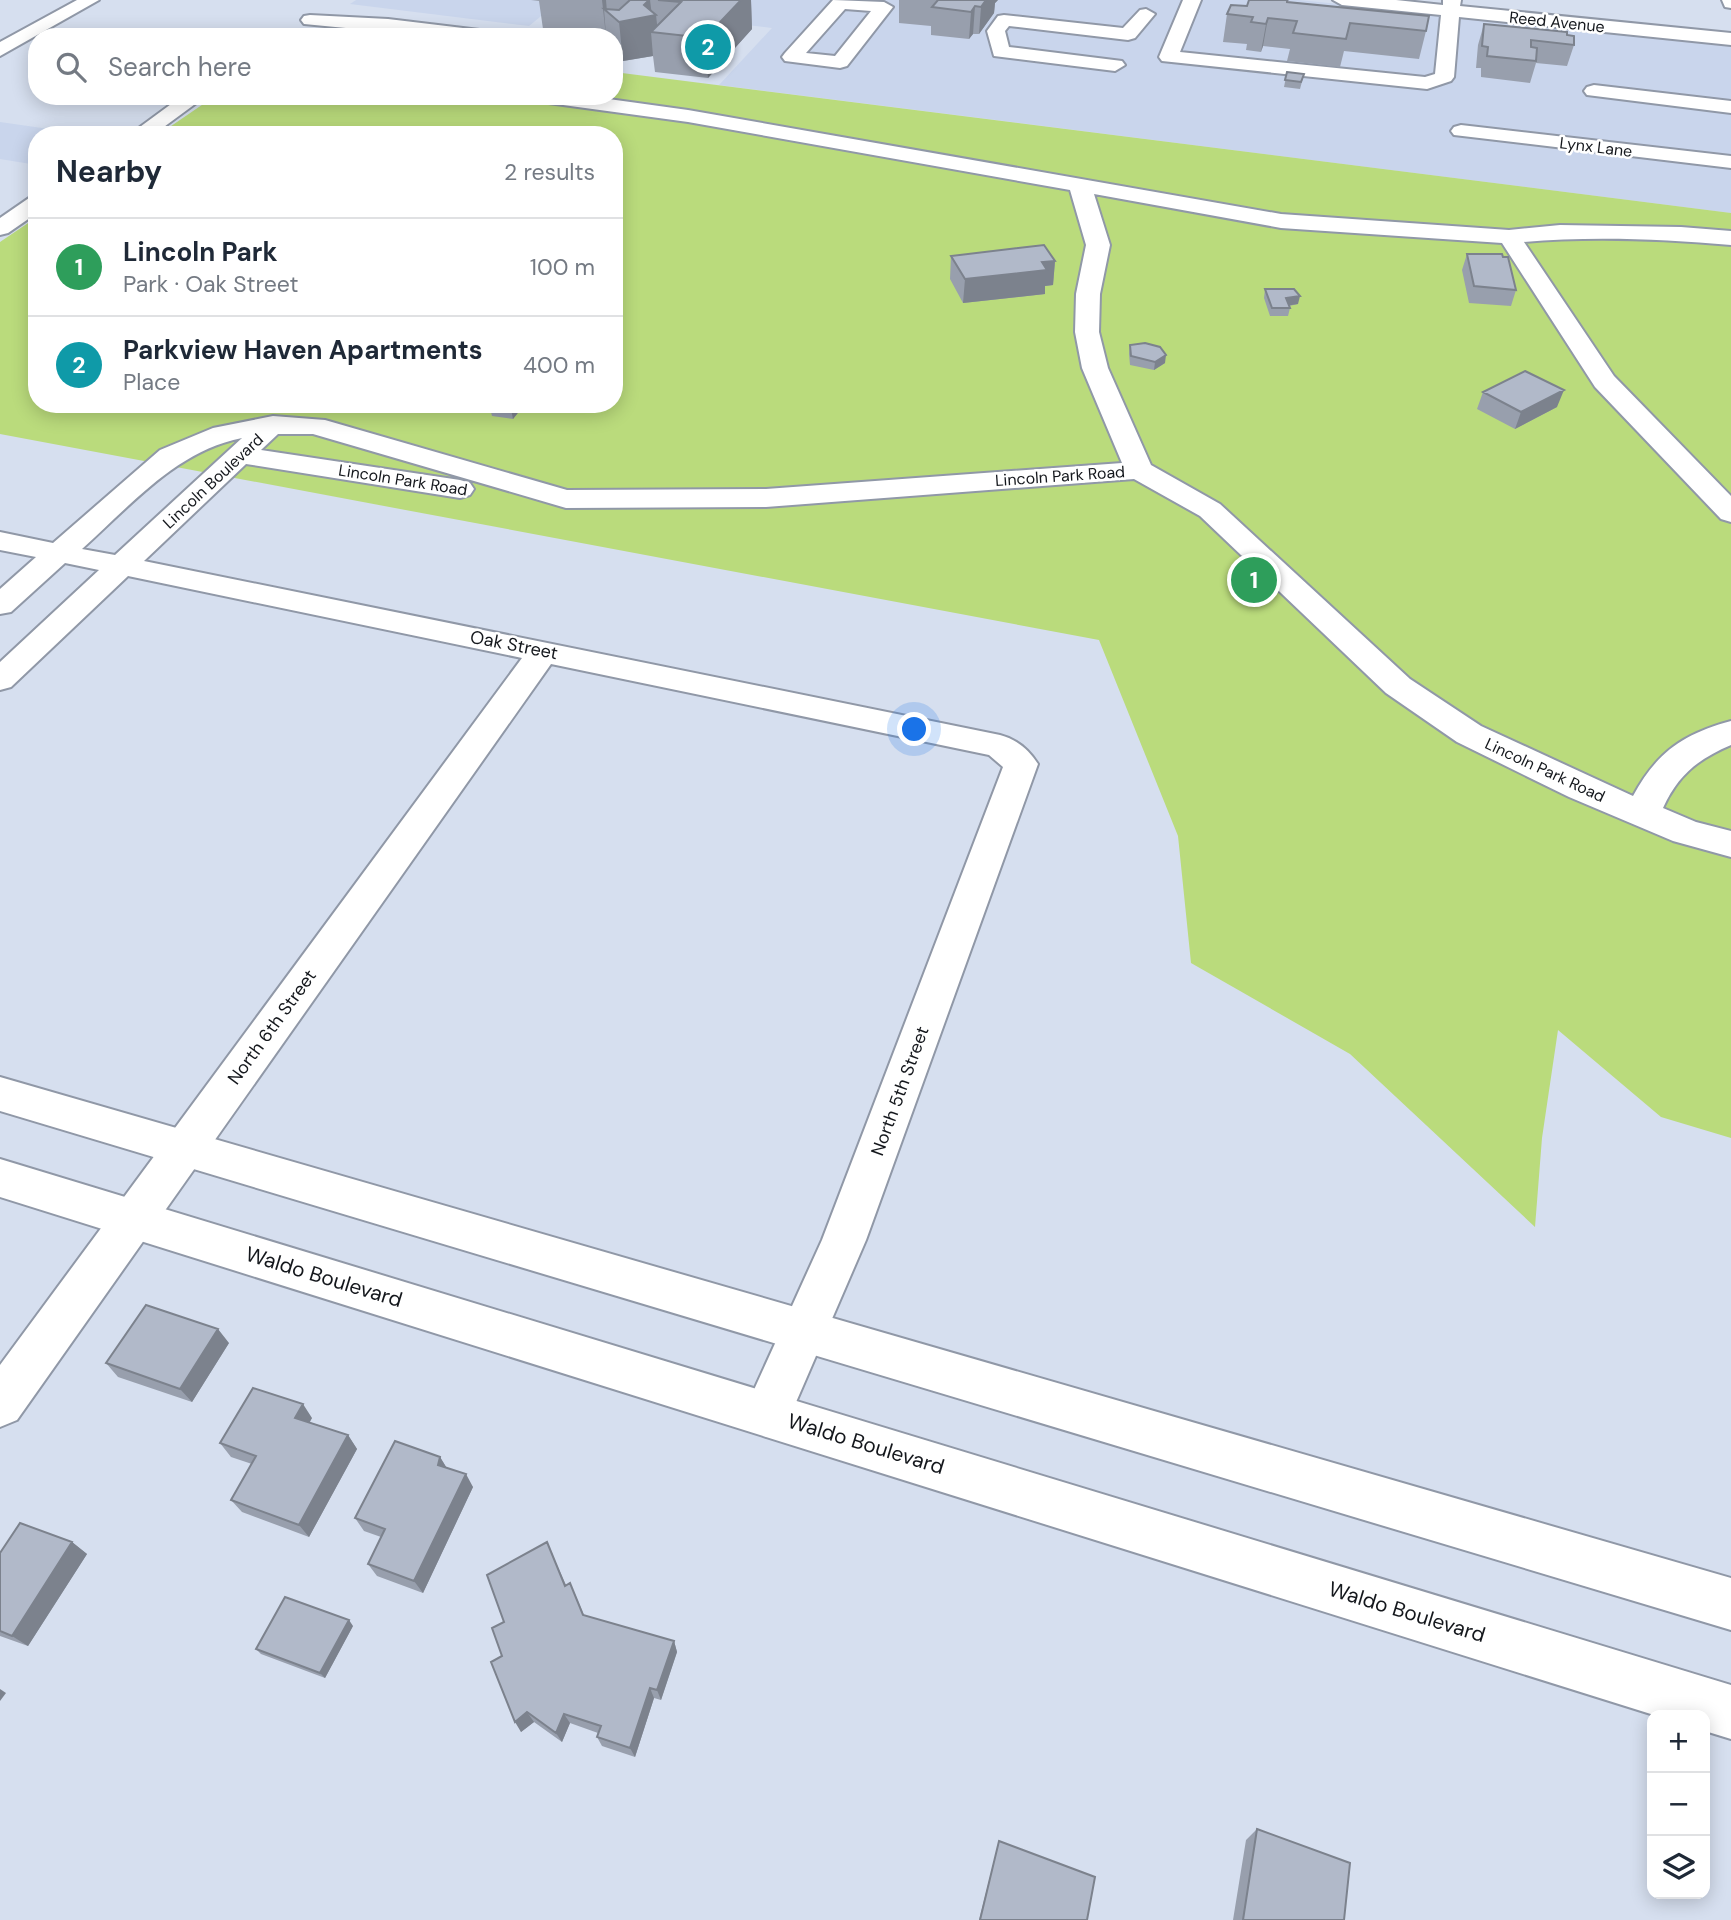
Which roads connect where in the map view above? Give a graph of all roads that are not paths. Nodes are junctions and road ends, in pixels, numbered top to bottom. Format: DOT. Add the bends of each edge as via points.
graph roads {
  1 [pos="90,0"];
  2 [pos="340,0"];
  3 [pos="1192,0"];
  4 [pos="1342,0"];
  5 [pos="842,1"];
  6 [pos="1451,3"];
  7 [pos="1152,7"];
  8 [pos="1118,11"];
  9 [pos="310,20"];
  10 [pos="40,28"];
  11 [pos="298,28"];
  12 [pos="394,28"];
  13 [pos="1731,28"];
  14 [pos="28,34"];
  15 [pos="1731,39"];
  16 [pos="0,50"];
  17 [pos="1115,65"];
  18 [pos="1594,91"];
  19 [pos="183,105"];
  20 [pos="607,105"];
  21 [pos="1731,107"];
  22 [pos="152,126"];
  23 [pos="1461,131"];
  24 [pos="1731,162"];
  25 [pos="1080,186"];
  26 [pos="28,209"];
  27 [pos="0,228"];
  28 [pos="1509,237"];
  29 [pos="1731,239"];
  30 [pos="273,424"];
  31 [pos="240,455"];
  32 [pos="1139,470"];
  33 [pos="566,499"];
  34 [pos="1731,513"];
  35 [pos="0,541"];
  36 [pos="59,553"];
  37 [pos="122,566"];
  38 [pos="0,605"];
  39 [pos="544,651"];
  40 [pos="0,680"];
  41 [pos="1731,732"];
  42 [pos="1021,764"];
  43 [pos="1643,813"];
  44 [pos="1731,845"];
  45 [pos="0,1094"];
  46 [pos="184,1148"];
  47 [pos="0,1178"];
  48 [pos="133,1219"];
  49 [pos="805,1332"];
  50 [pos="0,1404"];
  51 [pos="767,1414"];
  52 [pos="1731,1604"];
  53 [pos="1731,1712"];
  1 -- 10 [label="street"];
  2 -- 9 [label="street"];
  3 -- 6 [label="street" via="1169,57 1427,83 1444,77"];
  4 -- 6 [label="street, Reed Avenue"];
  5 -- 5 [label="street" via="808,39 792,57 840,62 884,7"];
  6 -- 13 [label="street, Reed Avenue"];
  6 -- 15 [label="street, Reed Avenue"];
  7 -- 8 [label="street"];
  7 -- 17 [label="street" via="1128,34 1004,20 996,31 1001,52"];
  9 -- 11 [label="street"];
  9 -- 12 [label="street"];
  14 -- 16 [label="street"];
  18 -- 21 [label="street"];
  19 -- 22 [label="street"];
  20 -- 25 [label="street"];
  23 -- 24 [label="street, Lynx Lane" via="1605,139"];
  25 -- 28 [label="street" via="1281,221"];
  25 -- 32 [label="street" via="1098,245 1088,294 1087,332 1096,368"];
  26 -- 27 [label="street"];
  28 -- 29 [label="street" via="1560,232"];
  28 -- 34 [label="street" via="1604,381"];
  30 -- 31 [label="street, Lincoln Boulevard"];
  30 -- 33 [label="street, Lincoln Park Road" via="315,426"];
  30 -- 36 [label="street, Lincoln Boulevard" via="220,433 170,456"];
  31 -- 33 [label="street, Lincoln Park Road" via="497,495"];
  31 -- 37 [label="street, Lincoln Boulevard"];
  32 -- 33 [label="street, Lincoln Park Road" via="766,498"];
  32 -- 43 [label="street, Lincoln Park Road" via="1210,510 1398,686 1469,734"];
  35 -- 36 [label="street, Oak Street"];
  36 -- 37 [label="street, Oak Street"];
  36 -- 38 [label="street, Lincoln Boulevard"];
  37 -- 39 [label="street, Oak Street"];
  37 -- 40 [label="street, Lincoln Boulevard"];
  39 -- 42 [label="street, Oak Street" via="1000,747"];
  39 -- 46 [label="street, North 6th Street"];
  41 -- 43 [label="street" via="1670,762"];
  42 -- 49 [label="street, North 5th Street" via="849,1227"];
  43 -- 44 [label="street, Lincoln Park Road"];
  45 -- 46 [label="street"];
  46 -- 48 [label="street, North 6th Street"];
  46 -- 49 [label="street"];
  47 -- 48 [label="street, Waldo Boulevard"];
  48 -- 50 [label="street, North 6th Street"];
  48 -- 51 [label="street, Waldo Boulevard"];
  49 -- 51 [label="street, North 5th Street"];
  49 -- 52 [label="street"];
  51 -- 53 [label="street, Waldo Boulevard"];
}
